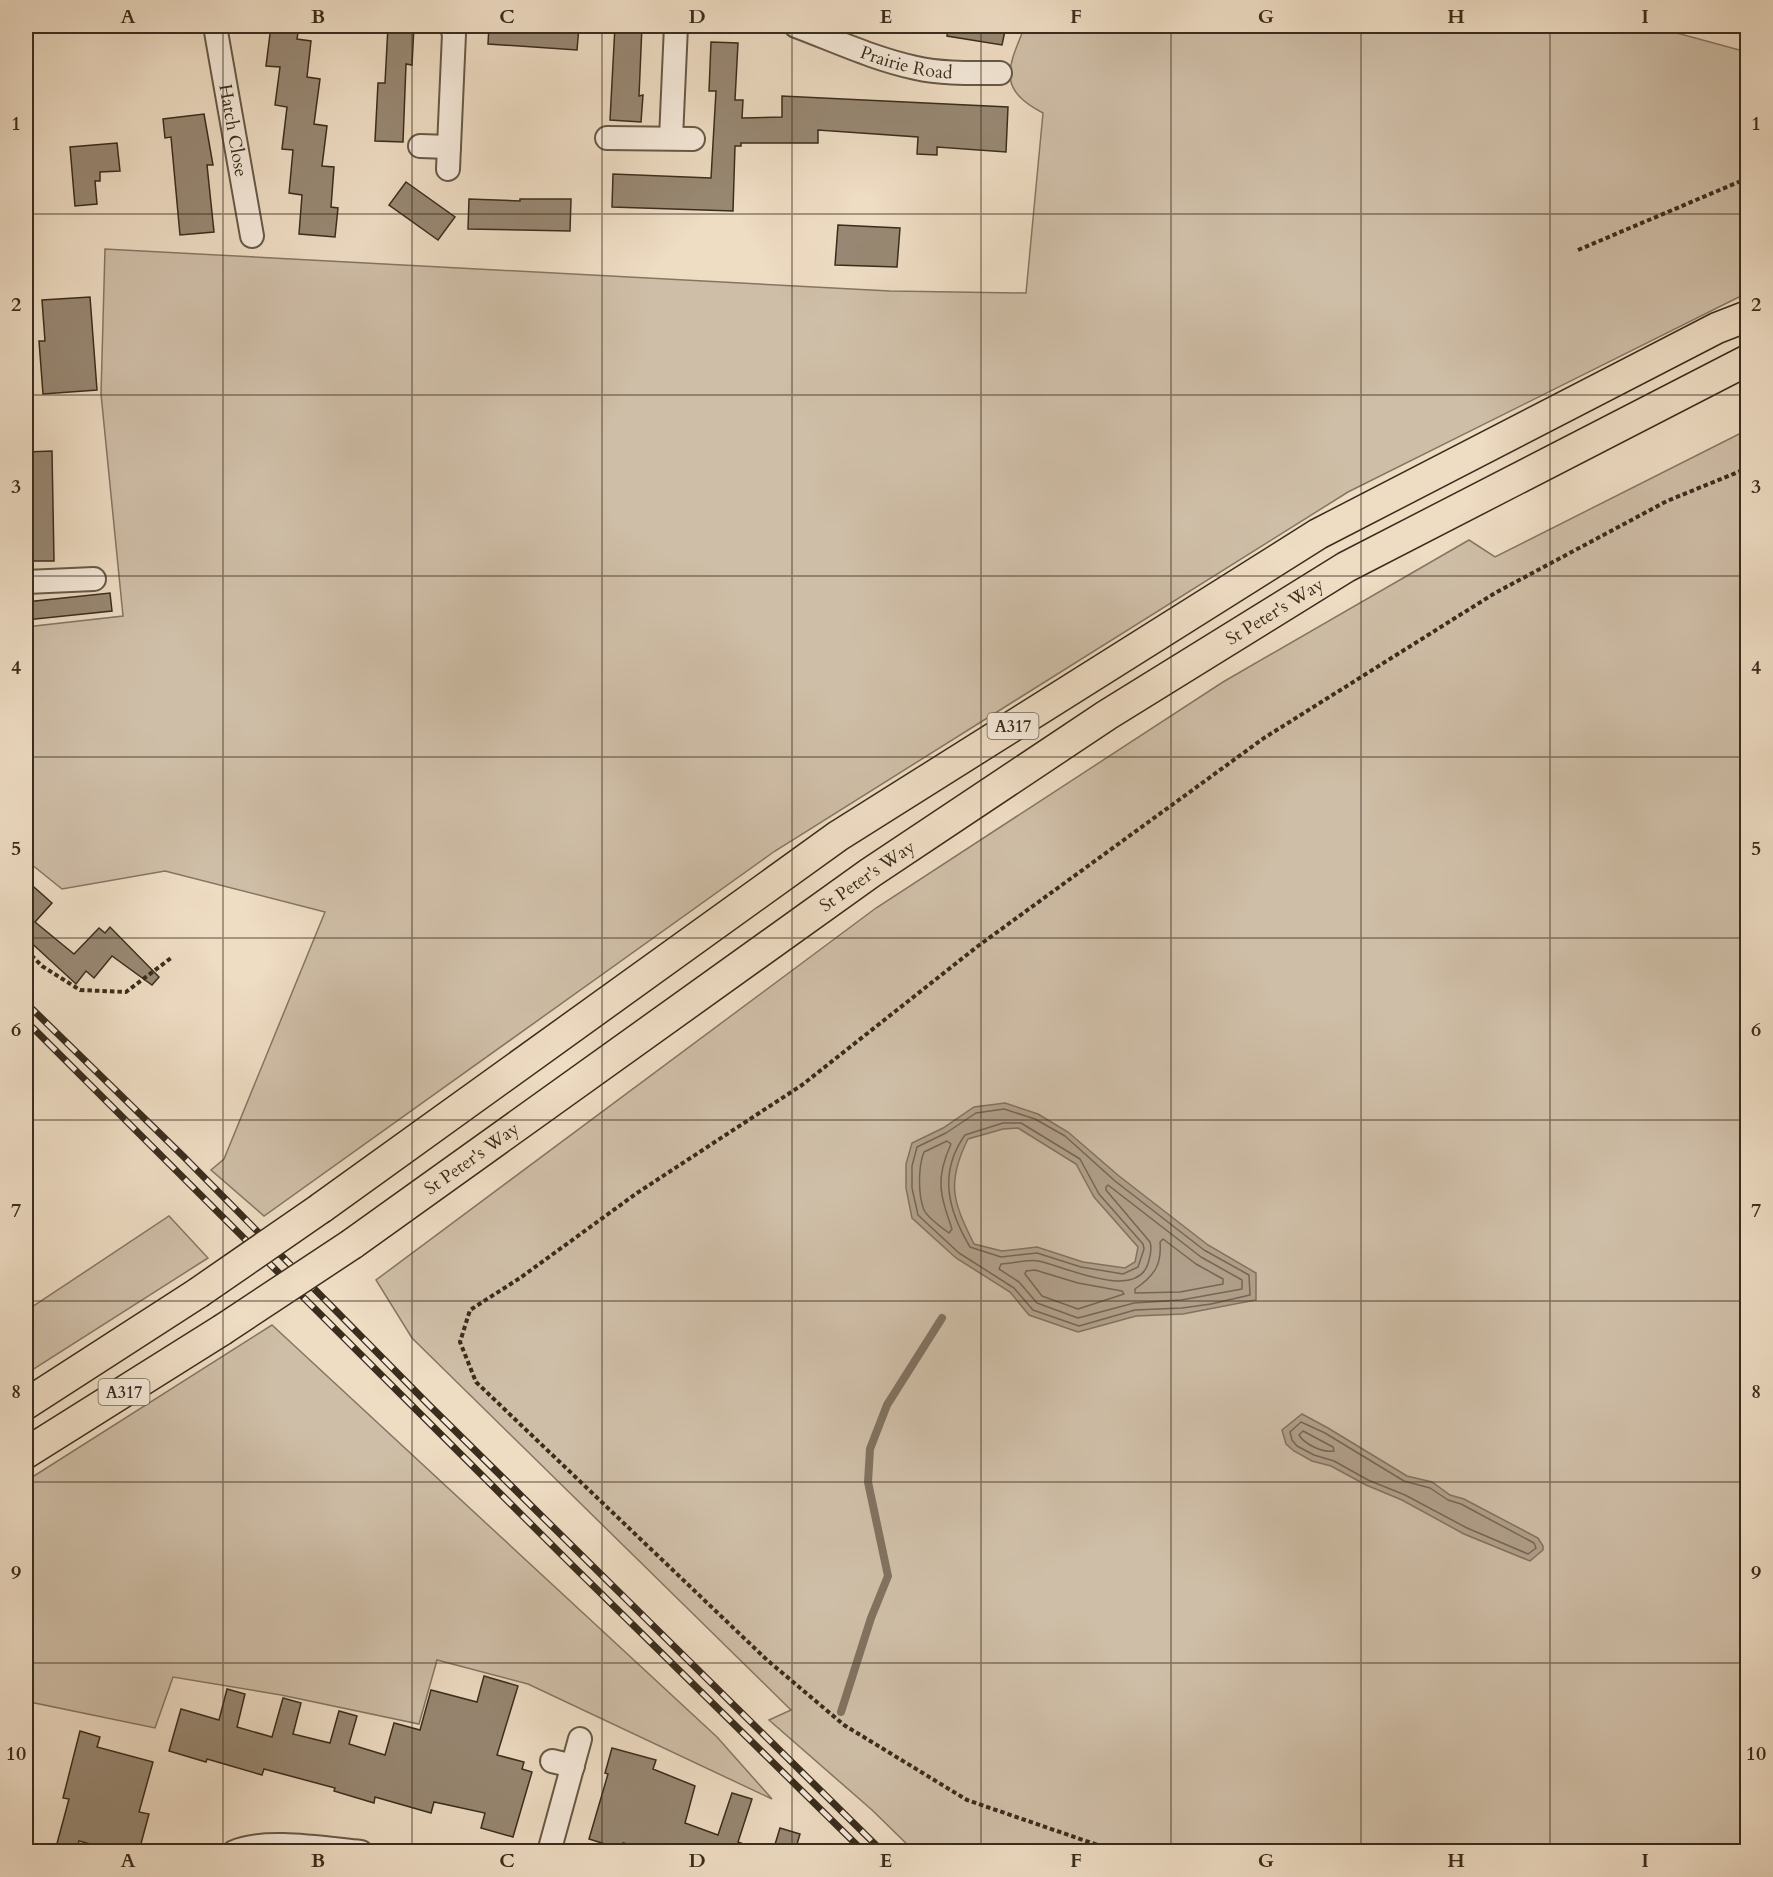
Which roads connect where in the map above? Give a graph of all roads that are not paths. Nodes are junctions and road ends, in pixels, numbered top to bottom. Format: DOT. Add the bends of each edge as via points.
graph roads {
  1 [pos="215,26"];
  2 [pos="451,26"];
  3 [pos="676,26"];
  4 [pos="796,26"];
  5 [pos="818,30"];
  6 [pos="1000,73"];
  7 [pos="607,138"];
  8 [pos="420,146"];
  9 [pos="252,236"];
  10 [pos="1748,316"];
  11 [pos="1748,360"];
  12 [pos="94,579"];
  13 [pos="26,582"];
  14 [pos="26,1404"];
  15 [pos="26,1453"];
  16 [pos="580,1740"];
  17 [pos="234,1851"];
  18 [pos="361,1851"];
  19 [pos="549,1851"];
  1 -- 9 [label="street, Hatch Close"];
  2 -- 8 [label="street" via="454,34 449,158"];
  3 -- 7 [label="street" via="682,139"];
  4 -- 5 [label="street, Prairie Road"];
  5 -- 6 [label="street, Prairie Road" via="850,49 917,69"];
  10 -- 14 [label="main road, A317, bridge" via="1717,328 1318,534 838,836 321,1208"];
  11 -- 15 [label="main road, St Peter's Way / A317, bridge" via="1346,567 1107,715 870,873 352,1244"];
  12 -- 13 [label="street"];
  16 -- 19 [label="street" via="562,1763"];
  17 -- 18 [label="street" via="245,1846 269,1845"];
}
